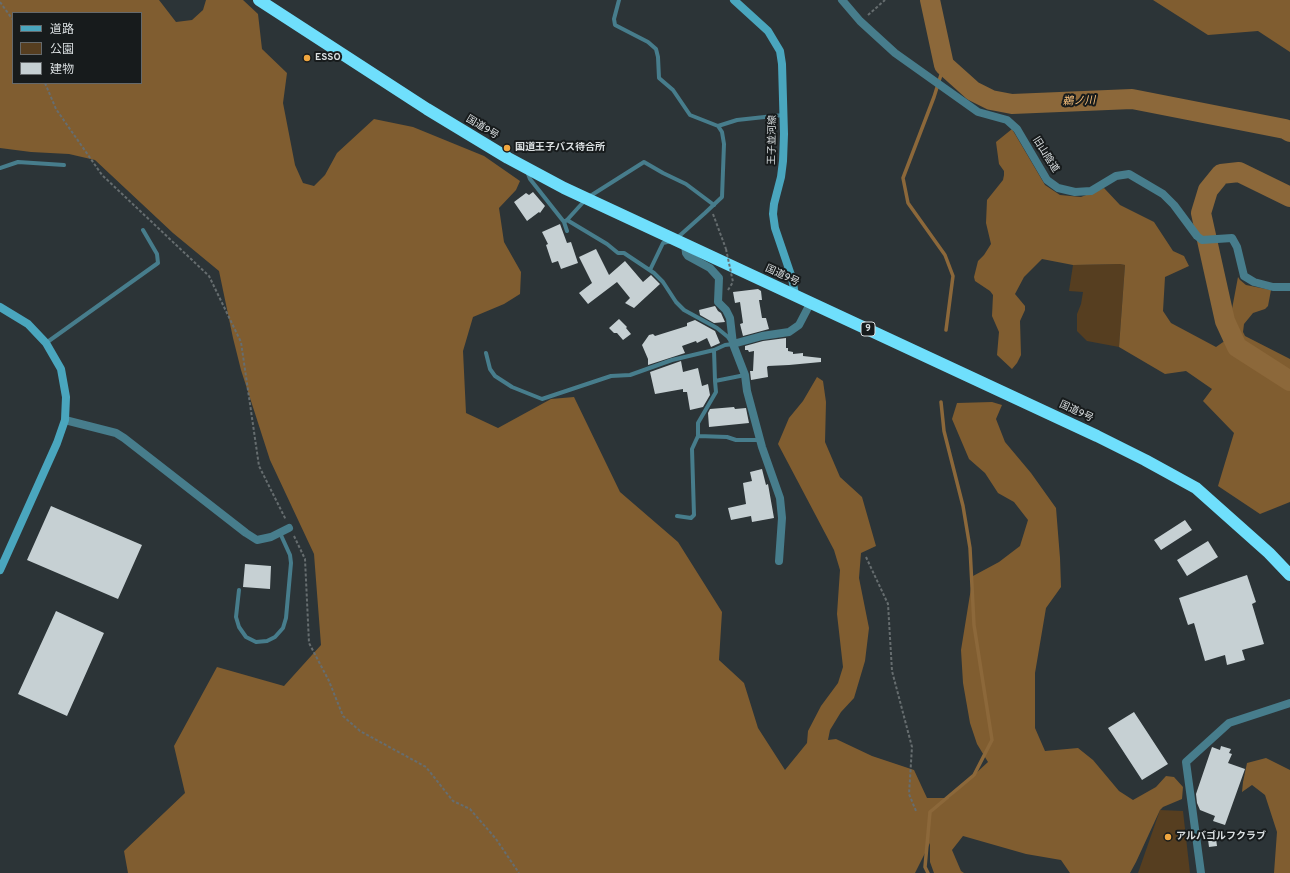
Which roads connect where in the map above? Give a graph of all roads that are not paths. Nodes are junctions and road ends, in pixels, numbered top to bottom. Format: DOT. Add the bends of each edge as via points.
graph roads {
  1 [pos="259,0"];
  2 [pos="619,0"];
  3 [pos="734,0"];
  4 [pos="842,0"];
  5 [pos="783,115"];
  6 [pos="718,126"];
  7 [pos="64,165"];
  8 [pos="526,167"];
  9 [pos="0,168"];
  10 [pos="587,198"];
  11 [pos="714,204"];
  12 [pos="565,221"];
  13 [pos="143,230"];
  14 [pos="567,231"];
  15 [pos="680,241"];
  16 [pos="650,270"];
  17 [pos="1290,286"];
  18 [pos="794,295"];
  19 [pos="811,302"];
  20 [pos="0,308"];
  21 [pos="46,344"];
  22 [pos="733,344"];
  23 [pos="714,350"];
  24 [pos="486,353"];
  25 [pos="745,376"];
  26 [pos="715,381"];
  27 [pos="65,420"];
  28 [pos="698,436"];
  29 [pos="760,440"];
  30 [pos="677,516"];
  31 [pos="290,528"];
  32 [pos="280,532"];
  33 [pos="779,560"];
  34 [pos="0,570"];
  35 [pos="1290,575"];
  36 [pos="240,590"];
  37 [pos="1290,703"];
  38 [pos="1200,873"];
  1 -- 8 [label="highway, 国道9号 / 9" via="427,109"];
  2 -- 6 [label="lane" via="615,26 648,42 656,49 659,78 673,90 690,115"];
  3 -- 5 [label="main road, 王子並河線" via="768,31 780,52"];
  4 -- 17 [label="street, 旧山陰道" via="895,54 978,112 1007,120 1017,128 1048,180 1058,188 1075,192 1091,191 1116,176 1129,174 1163,194 1202,240 1232,238 1237,247 1244,276 1254,282 1273,287"];
  5 -- 6 [label="lane" via="738,120"];
  5 -- 18 [label="main road, 王子並河線" via="782,169 773,214 775,228 792,278"];
  6 -- 11 [label="lane" via="724,144 722,197"];
  7 -- 9 [label="lane" via="18,162"];
  8 -- 10 [label="highway, 国道9号 / 9"];
  8 -- 12 [label="lane" via="530,179"];
  10 -- 11 [label="lane" via="644,162 686,184"];
  10 -- 12 [label="lane"];
  10 -- 15 [label="highway, 国道9号 / 9"];
  11 -- 15 [label="lane"];
  12 -- 14 [label="lane"];
  12 -- 16 [label="lane"];
  13 -- 21 [label="lane" via="157,254 158,263"];
  15 -- 16 [label="lane" via="664,243"];
  15 -- 18 [label="highway, 国道9号 / 9"];
  15 -- 22 [label="street" via="688,256 710,268 719,278 718,302 730,318"];
  16 -- 22 [label="lane" via="659,277 684,310 717,328"];
  18 -- 19 [label="highway, 国道9号 / 9"];
  19 -- 22 [label="street" via="799,325 789,332"];
  19 -- 35 [label="highway, 国道9号 / 9" via="1097,436 1196,488"];
  20 -- 21 [label="main road" via="28,324"];
  21 -- 27 [label="main road" via="61,368 66,397"];
  22 -- 23 [label="lane"];
  22 -- 25 [label="street"];
  23 -- 24 [label="lane" via="672,360 630,375 611,376 542,399 512,387 495,376"];
  23 -- 26 [label="lane"];
  25 -- 26 [label="lane"];
  25 -- 29 [label="street"];
  26 -- 28 [label="lane" via="716,392 698,423"];
  27 -- 32 [label="street" via="116,433 257,540 271,538"];
  27 -- 34 [label="main road"];
  28 -- 29 [label="lane"];
  28 -- 30 [label="lane" via="692,449 694,515 691,518"];
  29 -- 33 [label="street" via="780,498 782,518"];
  31 -- 32 [label="street"];
  32 -- 36 [label="lane" via="291,563 286,618 283,628 276,637 256,642 246,637 236,617"];
  37 -- 38 [label="street" via="1229,723 1186,762"];
}
